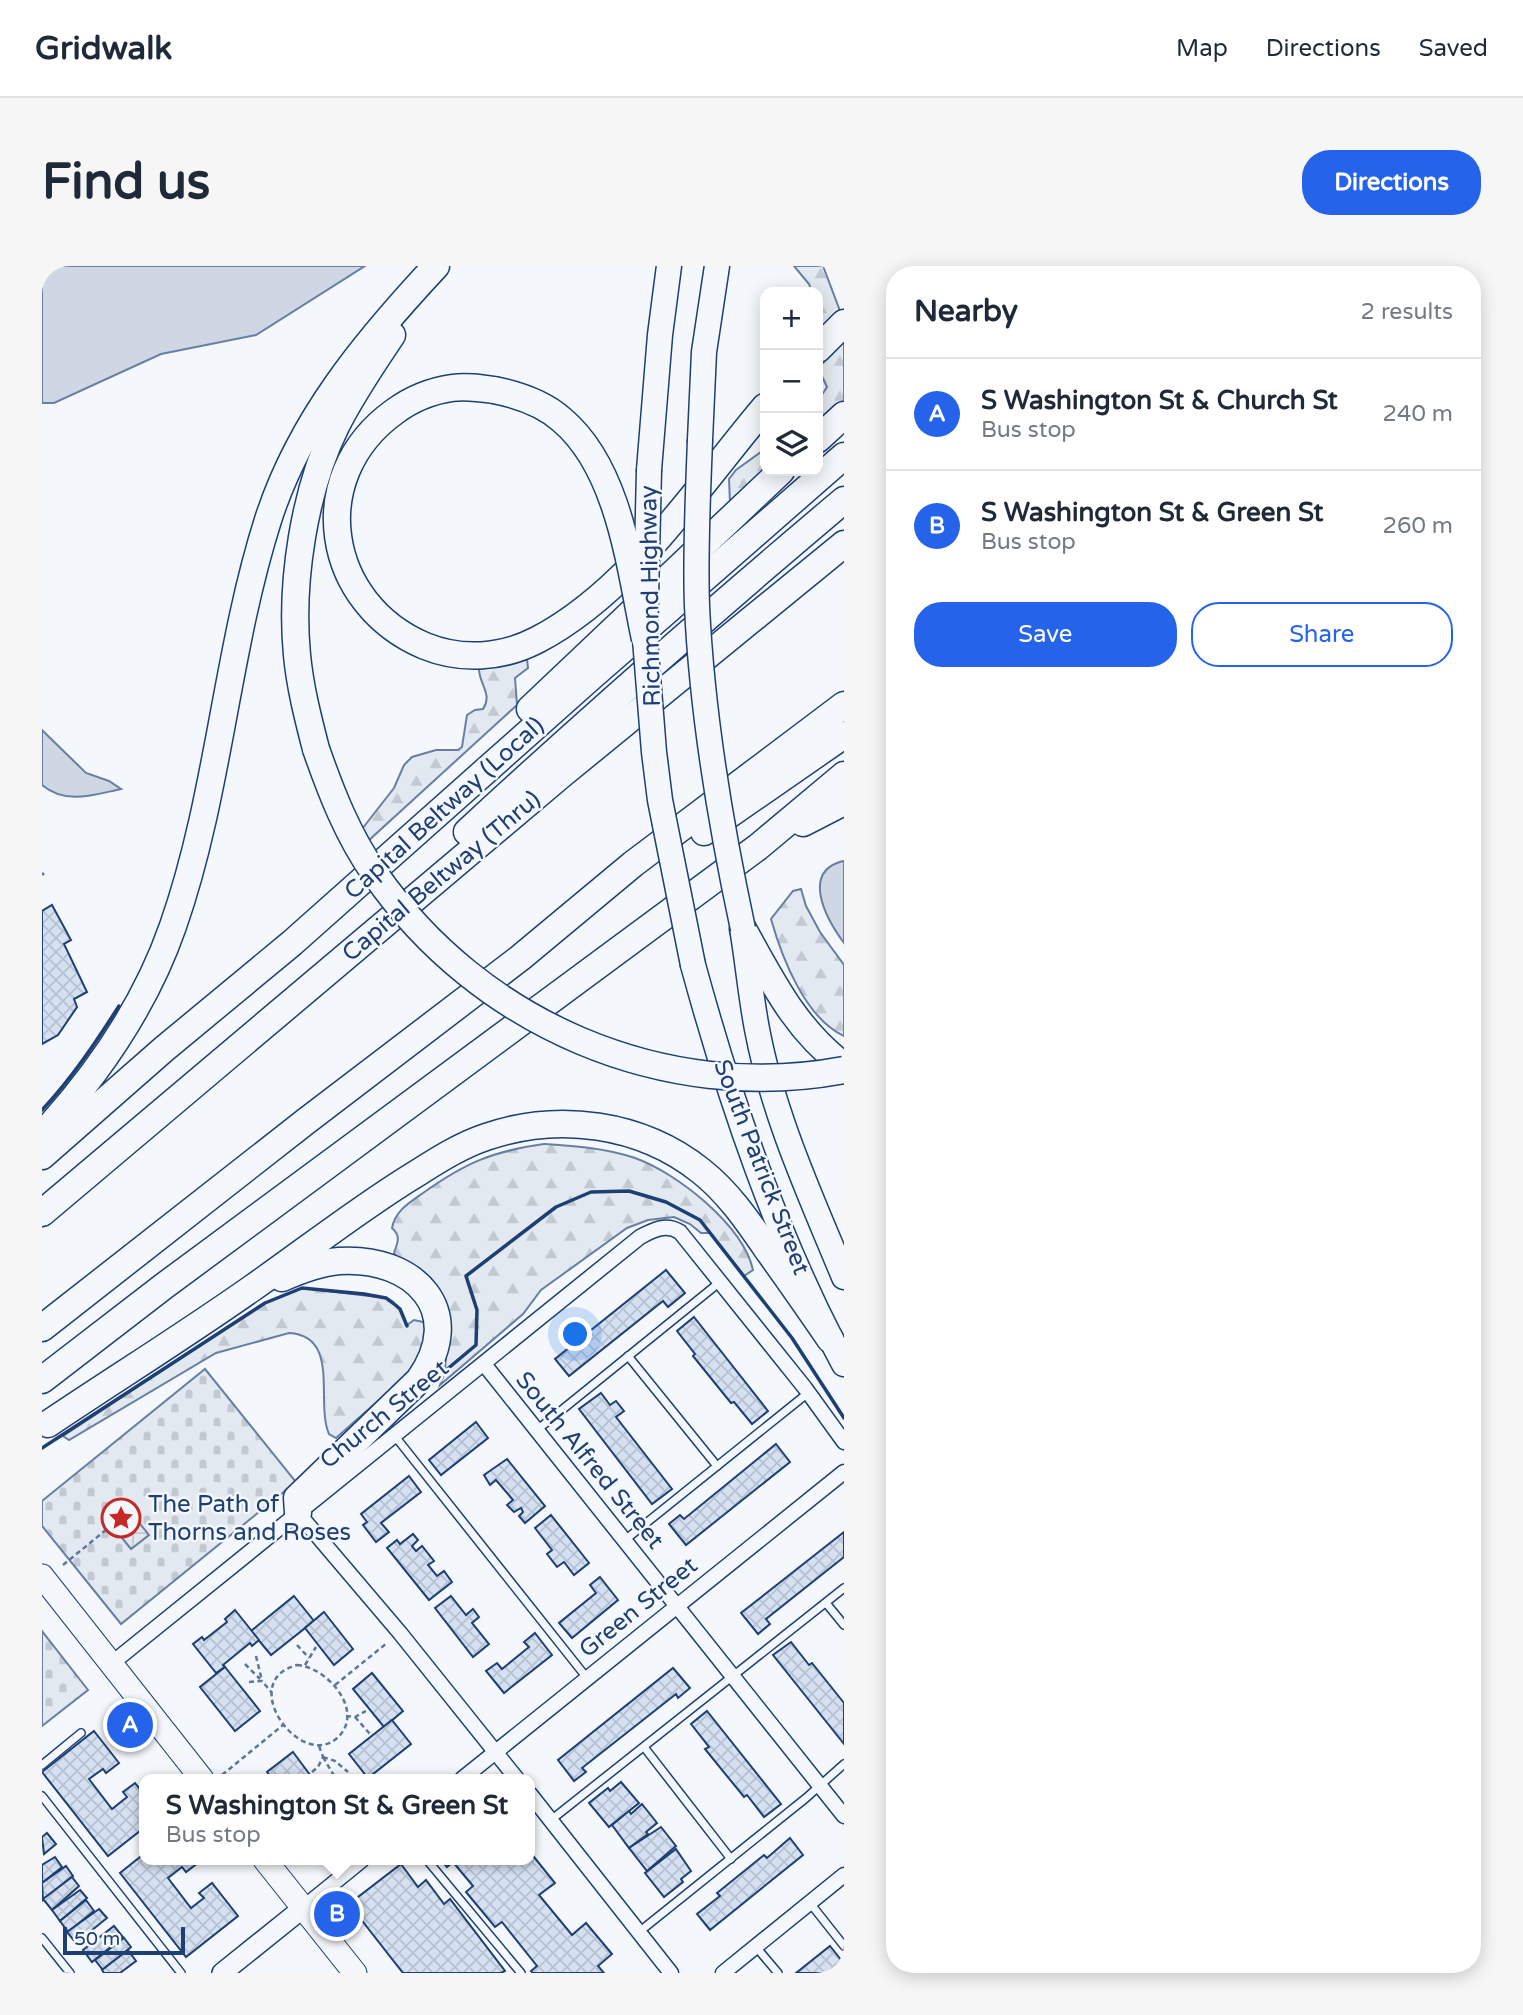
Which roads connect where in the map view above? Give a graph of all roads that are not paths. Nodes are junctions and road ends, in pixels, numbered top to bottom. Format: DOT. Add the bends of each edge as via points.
graph roads {
  1 [pos="436,266"];
  2 [pos="443,266"];
  3 [pos="669,266"];
  4 [pos="717,266"];
  5 [pos="844,323"];
  6 [pos="823,344"];
  7 [pos="760,413"];
  8 [pos="844,415"];
  9 [pos="823,434"];
  10 [pos="844,456"];
  11 [pos="776,476"];
  12 [pos="844,500"];
  13 [pos="844,544"];
  14 [pos="629,567"];
  15 [pos="629,567"];
  16 [pos="629,567"];
  17 [pos="629,567"];
  18 [pos="645,639"];
  19 [pos="844,705"];
  20 [pos="844,735"];
  21 [pos="844,775"];
  22 [pos="844,802"];
  23 [pos="434,817"];
  24 [pos="758,847"];
  25 [pos="743,929"];
  26 [pos="520,958"];
  27 [pos="693,965"];
  28 [pos="844,1068"];
  29 [pos="149,1121"];
  30 [pos="42,1135"];
  31 [pos="42,1156"];
  32 [pos="42,1213"];
  33 [pos="844,1277"];
  34 [pos="720,1282"];
  35 [pos="242,1296"];
  36 [pos="42,1328"];
  37 [pos="830,1339"];
  38 [pos="628,1356"];
  39 [pos="484,1364"];
  40 [pos="844,1364"];
  41 [pos="42,1380"];
  42 [pos="809,1393"];
  43 [pos="47,1424"];
  44 [pos="537,1430"];
  45 [pos="394,1435"];
  46 [pos="844,1442"];
  47 [pos="717,1466"];
  48 [pos="844,1472"];
  49 [pos="298,1513"];
  50 [pos="625,1540"];
  51 [pos="42,1576"];
  52 [pos="844,1588"];
  53 [pos="826,1602"];
  54 [pos="677,1606"];
  55 [pos="844,1625"];
  56 [pos="111,1664"];
  57 [pos="733,1676"];
  58 [pos="587,1679"];
  59 [pos="81,1733"];
  60 [pos="644,1747"];
  61 [pos="496,1752"];
  62 [pos="844,1764"];
  63 [pos="42,1765"];
  64 [pos="198,1774"];
  65 [pos="468,1774"];
  66 [pos="513,1774"];
  67 [pos="820,1786"];
  68 [pos="42,1796"];
  69 [pos="535,1800"];
  70 [pos="844,1816"];
  71 [pos="551,1821"];
  72 [pos="731,1859"];
  73 [pos="269,1865"];
  74 [pos="356,1865"];
  75 [pos="431,1865"];
  76 [pos="844,1875"];
  77 [pos="810,1903"];
  78 [pos="303,1908"];
  79 [pos="639,1933"];
  80 [pos="42,1938"];
  81 [pos="844,1946"];
  82 [pos="755,1947"];
  83 [pos="70,1973"];
  84 [pos="181,1973"];
  85 [pos="222,1973"];
  86 [pos="355,1973"];
  87 [pos="521,1973"];
  88 [pos="671,1973"];
  89 [pos="723,1973"];
  90 [pos="778,1973"];
  1 -- 30 [label="highway" via="354,358 292,462 269,518 249,593 186,889 157,965 124,1027"];
  2 -- 28 [label="highway, bridge" via="392,334 341,417 322,462 303,534 297,654 316,749 341,813 373,872 427,938 499,998 544,1024 662,1069 741,1079 814,1076"];
  3 -- 18 [label="highway, Richmond Highway, bridge" via="649,470"];
  4 -- 25 [label="highway, Richmond Highway, bridge" via="701,415 697,605 722,832"];
  5 -- 6 [label="highway"];
  7 -- 14 [label="highway, bridge"];
  8 -- 9 [label="highway"];
  10 -- 23 [label="highway, Capital Beltway (Local)"];
  11 -- 23 [label="highway" via="464,773"];
  12 -- 29 [label="highway" via="605,706"];
  13 -- 29 [label="highway, Capital Beltway (Thru)"];
  15 -- 16 [label="highway, bridge" via="578,614 537,640 487,656 440,652 380,619 352,583 338,540 340,494 351,462 380,422 403,405 451,388 520,396 562,420 578,437 606,483"];
  17 -- 18 [label="highway, bridge"];
  18 -- 27 [label="highway, Richmond Highway, bridge" via="660,800"];
  19 -- 26 [label="highway" via="633,864"];
  20 -- 26 [label="highway"];
  21 -- 24 [label="highway"];
  22 -- 24 [label="highway"];
  23 -- 31 [label="highway, Capital Beltway (Local)"];
  24 -- 41 [label="highway"];
  25 -- 28 [label="highway" via="808,1035"];
  25 -- 33 [label="highway, South Patrick Street" via="757,1031 775,1097"];
  26 -- 36 [label="highway"];
  27 -- 37 [label="highway, South Patrick Street" via="764,1185"];
  29 -- 32 [label="highway, Capital Beltway (Thru)"];
  34 -- 38 [label="lane"];
  34 -- 39 [label="street, Church Street" via="680,1232 655,1230 640,1237"];
  34 -- 42 [label="street"];
  35 -- 37 [label="highway" via="391,1189 450,1153 509,1130 583,1124 611,1128 662,1147 718,1185"];
  35 -- 43 [label="highway"];
  35 -- 49 [label="highway" via="305,1268 338,1261 364,1262 402,1273 436,1310 437,1348 430,1364 406,1394 297,1498"];
  37 -- 40 [label="highway, South Patrick Street"];
  38 -- 44 [label="lane"];
  38 -- 47 [label="lane"];
  39 -- 44 [label="street, South Alfred Street"];
  39 -- 45 [label="street, Church Street"];
  42 -- 46 [label="street"];
  42 -- 47 [label="lane"];
  44 -- 50 [label="street, South Alfred Street"];
  45 -- 49 [label="street, Church Street"];
  45 -- 58 [label="lane"];
  47 -- 50 [label="lane"];
  48 -- 54 [label="street, Green Street"];
  49 -- 56 [label="street, Church Street"];
  49 -- 61 [label="street"];
  50 -- 54 [label="street, South Alfred Street"];
  51 -- 56 [label="main road"];
  52 -- 53 [label="lane"];
  53 -- 55 [label="lane"];
  53 -- 57 [label="lane"];
  54 -- 57 [label="street, South Alfred Street"];
  54 -- 58 [label="street, Green Street"];
  56 -- 64 [label="main road"];
  57 -- 60 [label="lane"];
  57 -- 67 [label="street, South Alfred Street"];
  58 -- 61 [label="street, Green Street"];
  59 -- 63 [label="lane"];
  60 -- 71 [label="lane"];
  60 -- 72 [label="lane"];
  61 -- 65 [label="street, Green Street"];
  61 -- 66 [label="street"];
  62 -- 67 [label="lane"];
  67 -- 70 [label="street, South Alfred Street"];
  67 -- 72 [label="lane"];
  68 -- 84 [label="lane"];
  69 -- 71 [label="street"];
  71 -- 79 [label="street"];
  72 -- 79 [label="lane"];
  73 -- 78 [label="main road"];
  74 -- 78 [label="street"];
  75 -- 87 [label="lane"];
  76 -- 77 [label="street"];
  77 -- 81 [label="lane"];
  77 -- 82 [label="street"];
  78 -- 85 [label="street"];
  78 -- 86 [label="main road"];
  79 -- 88 [label="street"];
  80 -- 83 [label="lane"];
  82 -- 89 [label="street"];
  82 -- 90 [label="lane"];
}
